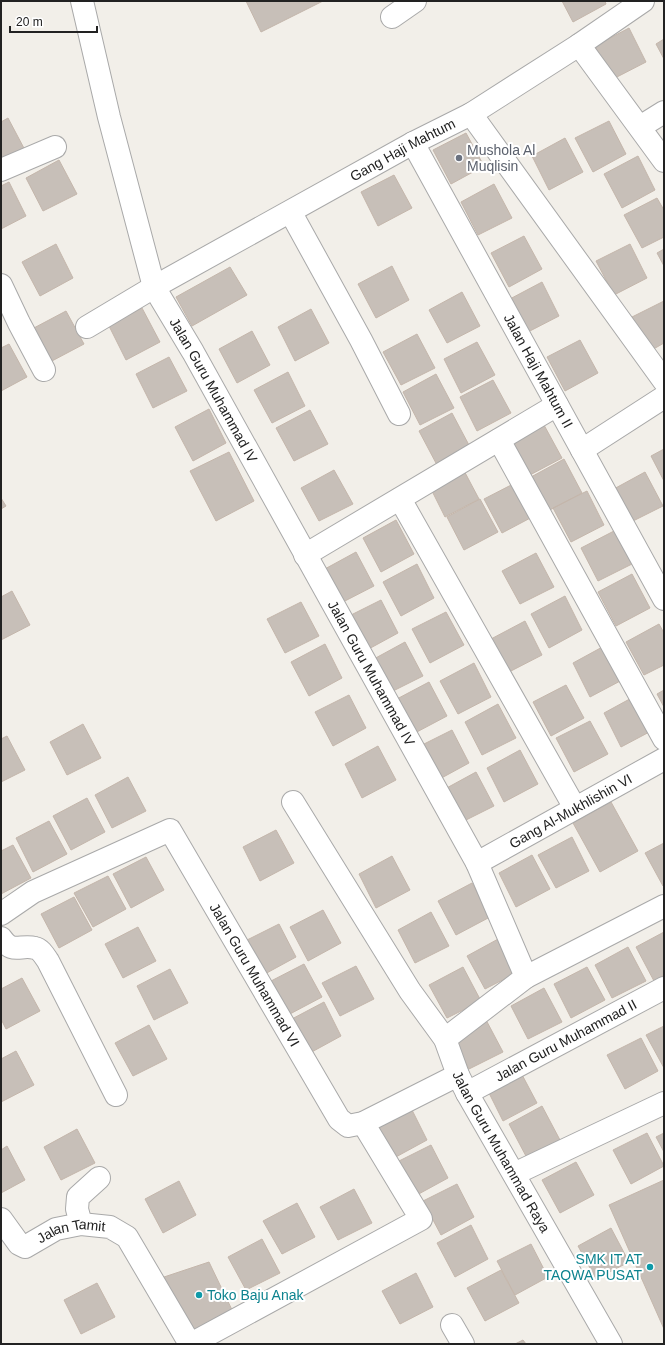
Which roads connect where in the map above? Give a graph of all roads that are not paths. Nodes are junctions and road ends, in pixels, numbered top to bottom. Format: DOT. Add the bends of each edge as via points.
graph roads {
  1 [pos="82,1"];
  2 [pos="415,1"];
  3 [pos="643,1"];
  4 [pos="392,17"];
  5 [pos="579,45"];
  6 [pos="664,112"];
  7 [pos="472,114"];
  8 [pos="640,127"];
  9 [pos="413,143"];
  10 [pos="55,147"];
  11 [pos="664,160"];
  12 [pos="1,170"];
  13 [pos="290,212"];
  14 [pos="1,285"];
  15 [pos="154,287"];
  16 [pos="10,327"];
  17 [pos="86,327"];
  18 [pos="44,370"];
  19 [pos="664,381"];
  20 [pos="664,397"];
  21 [pos="558,405"];
  22 [pos="399,414"];
  23 [pos="499,440"];
  24 [pos="582,450"];
  25 [pos="400,499"];
  26 [pos="305,555"];
  27 [pos="664,599"];
  28 [pos="664,739"];
  29 [pos="664,759"];
  30 [pos="293,802"];
  31 [pos="575,808"];
  32 [pos="476,863"];
  33 [pos="664,906"];
  34 [pos="1,914"];
  35 [pos="4,946"];
  36 [pos="526,977"];
  37 [pos="664,988"];
  38 [pos="445,1039"];
  39 [pos="462,1084"];
  40 [pos="116,1095"];
  41 [pos="664,1103"];
  42 [pos="363,1123"];
  43 [pos="514,1174"];
  44 [pos="99,1178"];
  45 [pos="1,1218"];
  46 [pos="81,1224"];
  47 [pos="452,1325"];
  48 [pos="191,1344"];
  49 [pos="463,1344"];
  50 [pos="610,1344"];
  1 -- 15 [label="street, Jalan Guru Muhammad IV" via="109,117"];
  2 -- 4 [label="street"];
  3 -- 5 [label="street, Gang Haji Mahtum"];
  5 -- 7 [label="street, Gang Haji Mahtum"];
  5 -- 8 [label="street"];
  6 -- 8 [label="street"];
  7 -- 9 [label="street, Gang Haji Mahtum"];
  7 -- 19 [label="street"];
  8 -- 11 [label="street"];
  9 -- 13 [label="street, Gang Haji Mahtum"];
  9 -- 21 [label="street, Jalan Haji Mahtum II"];
  10 -- 12 [label="street"];
  13 -- 15 [label="street, Gang Haji Mahtum"];
  13 -- 22 [label="street" via="386,385"];
  14 -- 16 [label="street"];
  15 -- 17 [label="street, Gang Haji Mahtum"];
  15 -- 26 [label="street, Jalan Guru Muhammad IV" via="197,358"];
  16 -- 18 [label="street"];
  20 -- 24 [label="street"];
  21 -- 23 [label="street"];
  21 -- 24 [label="street, Jalan Haji Mahtum II"];
  23 -- 25 [label="street"];
  23 -- 28 [label="street"];
  24 -- 27 [label="street, Jalan Haji Mahtum II"];
  25 -- 26 [label="street"];
  25 -- 31 [label="street"];
  26 -- 32 [label="street, Jalan Guru Muhammad IV"];
  29 -- 31 [label="street, Gang Al-Mukhlishin VI"];
  30 -- 38 [label="street, Jalan Guru Muhammad Raya" via="410,991"];
  31 -- 32 [label="street, Gang Al-Mukhlishin VI"];
  32 -- 36 [label="street, Jalan Guru Muhammad IV"];
  33 -- 36 [label="street"];
  34 -- 42 [label="street, Jalan Guru Muhammad VI" via="33,892 170,830 339,1119 348,1126"];
  35 -- 40 [label="street" via="36,948 42,953"];
  36 -- 38 [label="street"];
  37 -- 39 [label="street, Jalan Guru Muhammad II"];
  38 -- 39 [label="street, Jalan Guru Muhammad Raya"];
  39 -- 42 [label="street, Jalan Guru Muhammad II"];
  39 -- 43 [label="street, Jalan Guru Muhammad Raya"];
  41 -- 43 [label="street"];
  42 -- 48 [label="street" via="420,1219"];
  43 -- 50 [label="street, Jalan Guru Muhammad Raya"];
  44 -- 46 [label="street" via="78,1197 77,1209"];
  45 -- 46 [label="street, Jalan Tamit" via="20,1244 25,1246 56,1229"];
  46 -- 48 [label="street, Jalan Tamit" via="110,1227 127,1237"];
  47 -- 49 [label="street"];
}
